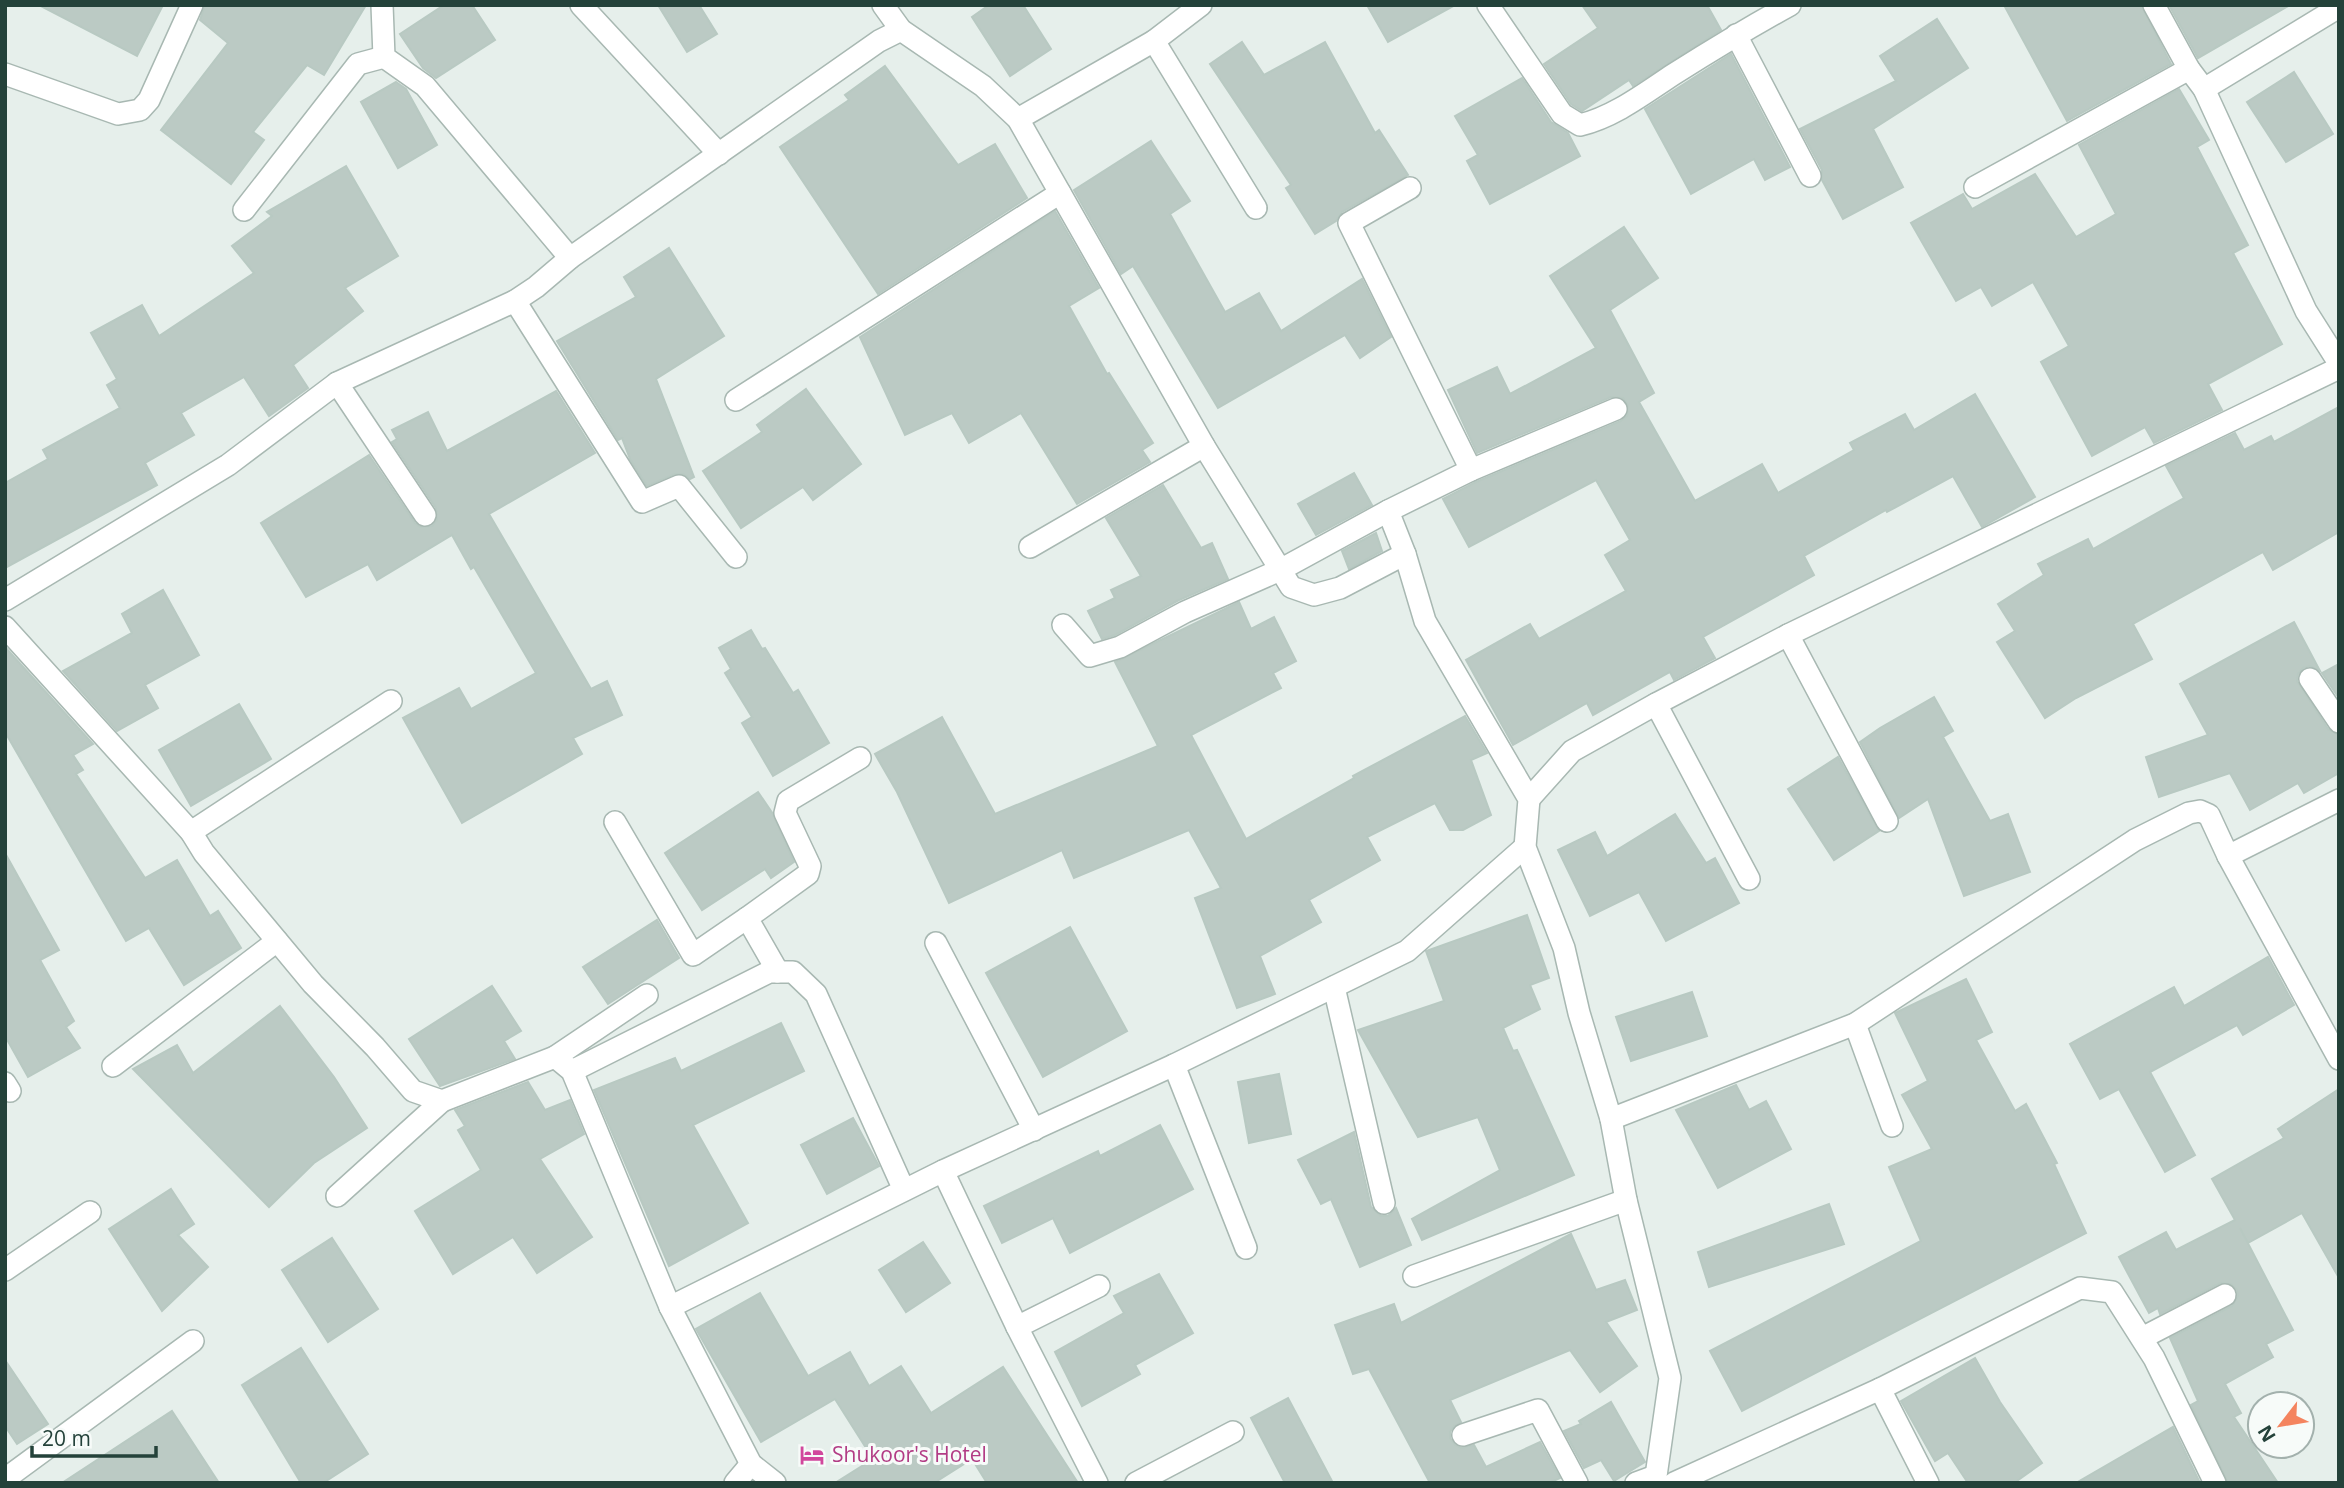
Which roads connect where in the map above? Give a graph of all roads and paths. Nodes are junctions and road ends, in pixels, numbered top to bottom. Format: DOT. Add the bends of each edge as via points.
graph roads {
  1 [pos="192,5"];
  2 [pos="382,5"];
  3 [pos="581,5"];
  4 [pos="883,5"];
  5 [pos="1201,5"];
  6 [pos="1488,5"];
  7 [pos="1790,5"];
  8 [pos="2154,5"];
  9 [pos="2339,8"];
  10 [pos="901,30"];
  11 [pos="1736,35"];
  12 [pos="1154,41"];
  13 [pos="384,57"];
  14 [pos="2189,69"];
  15 [pos="5,74"];
  16 [pos="2204,89"];
  17 [pos="1018,119"];
  18 [pos="719,155"];
  19 [pos="1810,176"];
  20 [pos="1975,187"];
  21 [pos="1410,188"];
  22 [pos="1060,193"];
  23 [pos="1256,208"];
  24 [pos="244,210"];
  25 [pos="570,258"];
  26 [pos="515,301"];
  27 [pos="2339,365"];
  28 [pos="337,383"];
  29 [pos="736,400"];
  30 [pos="1616,409"];
  31 [pos="1204,446"];
  32 [pos="1471,470"];
  33 [pos="1388,511"];
  34 [pos="425,515"];
  35 [pos="1030,547"];
  36 [pos="1405,554"];
  37 [pos="736,557"];
  38 [pos="1280,570"];
  39 [pos="5,600"];
  40 [pos="1063,625"];
  41 [pos="5,627"];
  42 [pos="1788,635"];
  43 [pos="2311,679"];
  44 [pos="391,701"];
  45 [pos="1656,704"];
  46 [pos="2339,722"];
  47 [pos="860,758"];
  48 [pos="1529,799"];
  49 [pos="2339,800"];
  50 [pos="1887,821"];
  51 [pos="615,822"];
  52 [pos="191,832"];
  53 [pos="1525,847"];
  54 [pos="2228,856"];
  55 [pos="1749,880"];
  56 [pos="747,918"];
  57 [pos="277,941"];
  58 [pos="936,943"];
  59 [pos="778,972"];
  60 [pos="1334,987"];
  61 [pos="647,995"];
  62 [pos="1855,1024"];
  63 [pos="2339,1059"];
  64 [pos="564,1064"];
  65 [pos="1174,1065"];
  66 [pos="113,1066"];
  67 [pos="442,1101"];
  68 [pos="1611,1119"];
  69 [pos="1892,1126"];
  70 [pos="1034,1130"];
  71 [pos="943,1171"];
  72 [pos="904,1190"];
  73 [pos="337,1196"];
  74 [pos="1626,1200"];
  75 [pos="1384,1203"];
  76 [pos="90,1212"];
  77 [pos="1246,1248"];
  78 [pos="5,1270"];
  79 [pos="1414,1276"];
  80 [pos="1099,1286"];
  81 [pos="2225,1295"];
  82 [pos="670,1307"];
  83 [pos="1017,1327"];
  84 [pos="2142,1338"];
  85 [pos="193,1341"];
  86 [pos="1880,1389"];
  87 [pos="1233,1432"];
  88 [pos="1463,1435"];
  89 [pos="751,1464"];
  90 [pos="5,1479"];
  91 [pos="1655,1481"];
  92 [pos="735,1483"];
  93 [pos="775,1483"];
  94 [pos="1097,1483"];
  95 [pos="1136,1483"];
  96 [pos="1577,1483"];
  97 [pos="1928,1483"];
  98 [pos="2216,1483"];
  1 -- 15 [label="street" via="141,110 118,114"];
  2 -- 13 [label="street"];
  3 -- 18 [label="street"];
  4 -- 10 [label="street"];
  5 -- 12 [label="street"];
  6 -- 11 [label="street" via="1562,114 1580,125 1621,107"];
  7 -- 11 [label="street"];
  8 -- 14 [label="street"];
  9 -- 16 [label="street"];
  10 -- 17 [label="street" via="983,86"];
  10 -- 18 [label="street"];
  11 -- 19 [label="street"];
  12 -- 17 [label="street"];
  12 -- 23 [label="street"];
  13 -- 24 [label="street" via="358,64"];
  13 -- 25 [label="street" via="425,86"];
  14 -- 16 [label="street"];
  14 -- 20 [label="street"];
  16 -- 27 [label="street" via="2306,310"];
  17 -- 22 [label="street"];
  18 -- 25 [label="street"];
  21 -- 32 [label="street" via="1349,222"];
  22 -- 29 [label="street"];
  22 -- 31 [label="street"];
  25 -- 26 [label="street"];
  26 -- 28 [label="street"];
  26 -- 37 [label="street" via="642,502 679,486"];
  27 -- 42 [label="street"];
  28 -- 34 [label="street"];
  28 -- 39 [label="street" via="228,465"];
  30 -- 32 [label="street"];
  31 -- 35 [label="street"];
  31 -- 38 [label="street"];
  32 -- 33 [label="street"];
  33 -- 36 [label="street"];
  33 -- 38 [label="street"];
  36 -- 38 [label="street" via="1340,588 1314,595 1291,587"];
  36 -- 48 [label="street" via="1425,621"];
  38 -- 40 [label="street" via="1185,611 1120,647 1090,656"];
  41 -- 52 [label="street"];
  42 -- 45 [label="street"];
  42 -- 50 [label="street"];
  43 -- 46 [label="street"];
  44 -- 52 [label="street"];
  45 -- 48 [label="street" via="1572,751"];
  45 -- 55 [label="street"];
  47 -- 56 [label="street" via="788,801 785,813 810,866 808,874"];
  48 -- 53 [label="street"];
  49 -- 54 [label="street"];
  51 -- 56 [label="street" via="693,955"];
  52 -- 57 [label="street"];
  53 -- 60 [label="street" via="1407,951"];
  53 -- 68 [label="street" via="1564,948"];
  54 -- 62 [label="street" via="2209,815 2189,813 2135,840"];
  54 -- 63 [label="street"];
  56 -- 59 [label="street"];
  57 -- 66 [label="street"];
  57 -- 67 [label="street" via="413,1091"];
  58 -- 70 [label="street"];
  59 -- 64 [label="street" via="769,972"];
  59 -- 72 [label="street" via="793,972 816,994"];
  60 -- 65 [label="street"];
  60 -- 75 [label="street"];
  61 -- 64 [label="street"];
  62 -- 68 [label="street"];
  62 -- 69 [label="street"];
  64 -- 67 [label="street"];
  64 -- 82 [label="street"];
  65 -- 70 [label="street"];
  65 -- 77 [label="street"];
  67 -- 73 [label="street"];
  68 -- 74 [label="street"];
  70 -- 71 [label="street"];
  71 -- 72 [label="street"];
  71 -- 83 [label="street"];
  72 -- 82 [label="street"];
  74 -- 79 [label="street"];
  74 -- 91 [label="street" via="1670,1378"];
  76 -- 78 [label="street"];
  80 -- 83 [label="street"];
  81 -- 84 [label="street"];
  82 -- 89 [label="street"];
  83 -- 94 [label="street"];
  84 -- 86 [label="street" via="2112,1292 2080,1288"];
  84 -- 98 [label="street"];
  85 -- 90 [label="street"];
  86 -- 91 [label="street"];
  86 -- 97 [label="street"];
  87 -- 95 [label="street"];
  88 -- 96 [label="street" via="1538,1410"];
  89 -- 92 [label="street"];
  89 -- 93 [label="street"];
}
